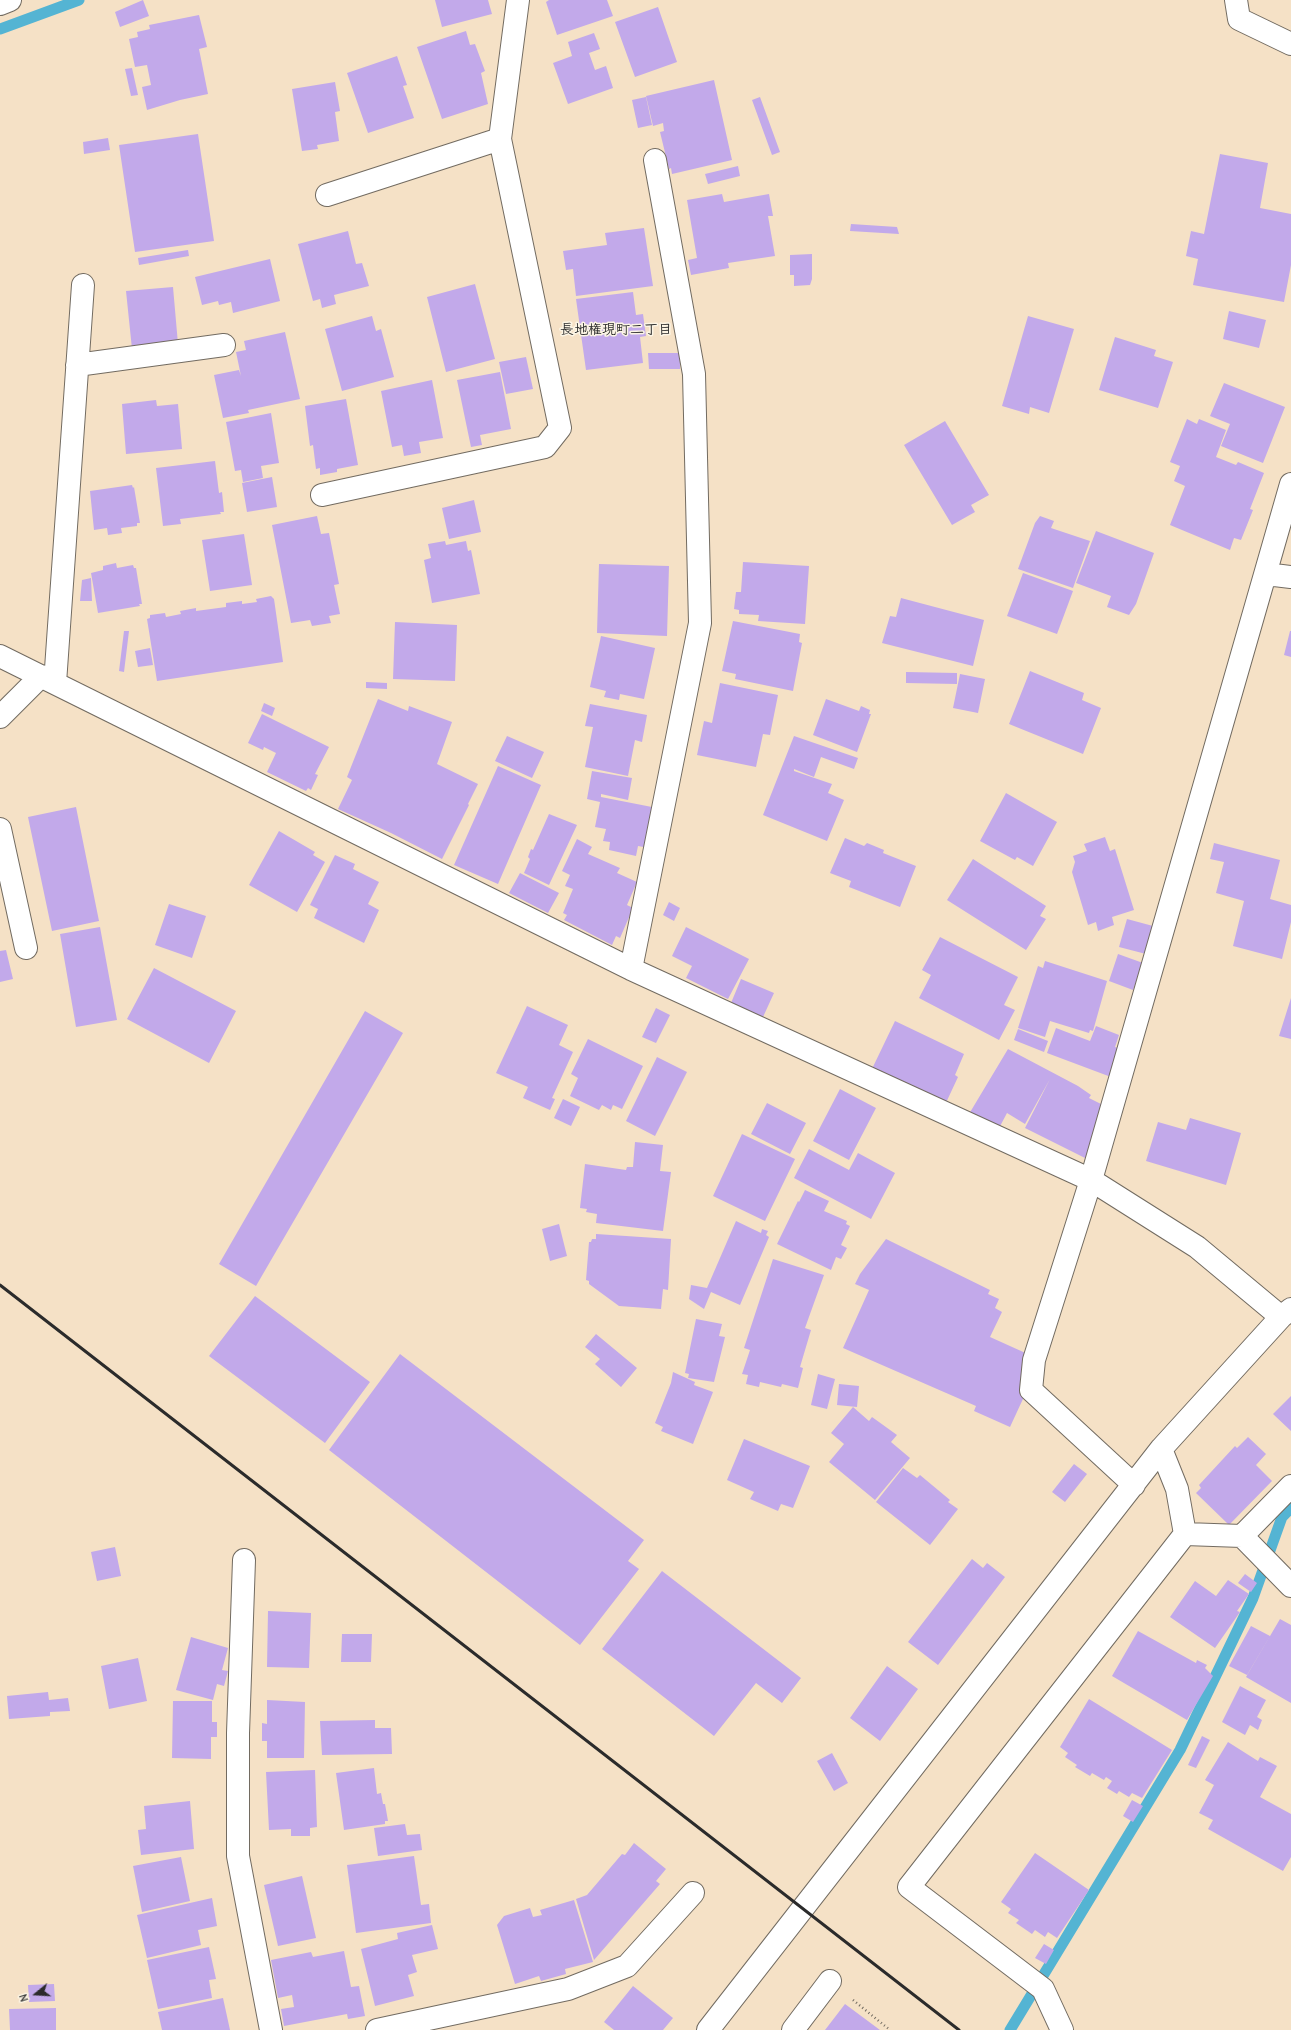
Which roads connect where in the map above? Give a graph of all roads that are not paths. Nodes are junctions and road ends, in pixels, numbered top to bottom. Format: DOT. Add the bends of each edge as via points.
graph roads {
  1 [pos="10,0"];
  2 [pos="518,0"];
  3 [pos="1236,0"];
  4 [pos="0,4"];
  5 [pos="1291,44"];
  6 [pos="500,139"];
  7 [pos="655,160"];
  8 [pos="327,195"];
  9 [pos="83,285"];
  10 [pos="224,345"];
  11 [pos="77,365"];
  12 [pos="1291,484"];
  13 [pos="322,495"];
  14 [pos="1266,574"];
  15 [pos="1291,577"];
  16 [pos="0,656"];
  17 [pos="48,680"];
  18 [pos="0,717"];
  19 [pos="0,829"];
  20 [pos="26,948"];
  21 [pos="631,970"];
  22 [pos="1091,1180"];
  23 [pos="1286,1313"];
  24 [pos="1161,1449"];
  25 [pos="1134,1485"];
  26 [pos="1291,1486"];
  27 [pos="1186,1534"];
  28 [pos="1242,1536"];
  29 [pos="244,1560"];
  30 [pos="1291,1586"];
  31 [pos="693,1893"];
  32 [pos="830,1981"];
  33 [pos="271,2030"];
  34 [pos="377,2030"];
  35 [pos="708,2030"];
  36 [pos="793,2030"];
  37 [pos="1062,2030"];
  1 -- 4 [label="street"];
  2 -- 6 [label="street"];
  3 -- 5 [label="street" via="1239,19"];
  6 -- 8 [label="street"];
  6 -- 13 [label="street" via="560,428 545,447"];
  7 -- 21 [label="street" via="694,374 700,623"];
  9 -- 11 [label="street"];
  10 -- 11 [label="street"];
  11 -- 17 [label="street"];
  12 -- 14 [label="street"];
  14 -- 15 [label="street"];
  14 -- 22 [label="street"];
  16 -- 17 [label="street"];
  17 -- 18 [label="street"];
  17 -- 21 [label="street"];
  19 -- 20 [label="street"];
  21 -- 22 [label="street"];
  22 -- 23 [label="street" via="1197,1247"];
  22 -- 25 [label="street" via="1034,1360 1031,1390"];
  23 -- 24 [label="street"];
  24 -- 25 [label="street"];
  24 -- 27 [label="street" via="1178,1489"];
  25 -- 35 [label="street"];
  26 -- 28 [label="street"];
  27 -- 28 [label="street"];
  27 -- 37 [label="street" via="909,1887 1043,1989"];
  28 -- 30 [label="street"];
  29 -- 33 [label="street" via="238,1733 238,1856"];
  31 -- 34 [label="street" via="627,1966 568,1989"];
  32 -- 36 [label="street"];
}
